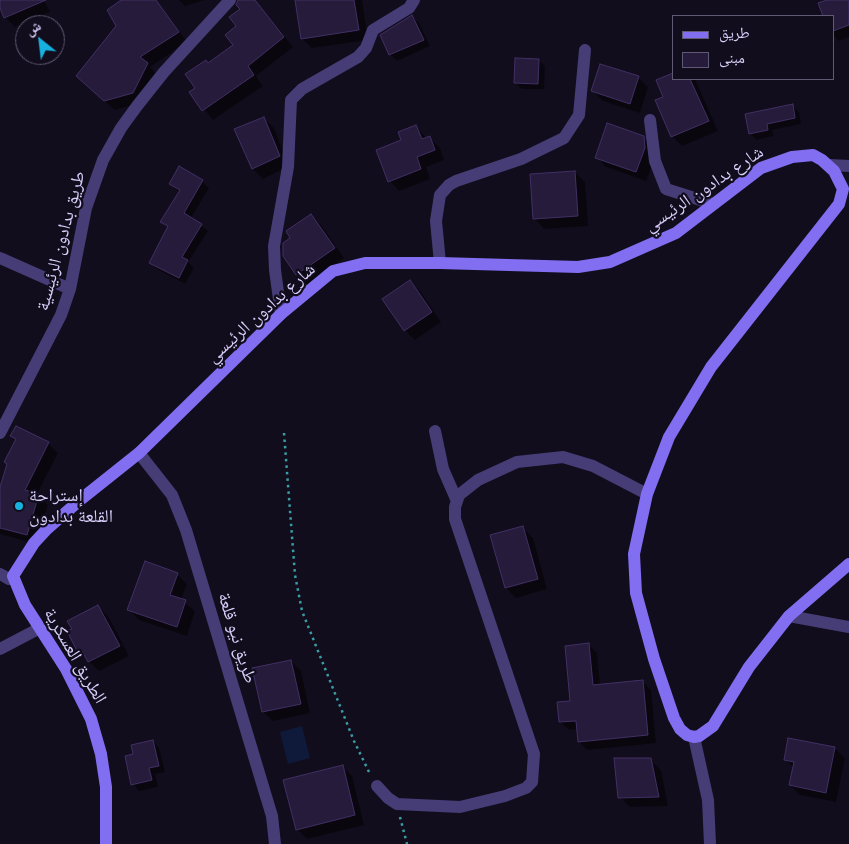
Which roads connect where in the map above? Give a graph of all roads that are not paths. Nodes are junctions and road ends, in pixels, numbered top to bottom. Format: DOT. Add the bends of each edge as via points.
graph roads {
  1 [pos="230,0"];
  2 [pos="414,0"];
  3 [pos="584,50"];
  4 [pos="650,120"];
  5 [pos="830,166"];
  6 [pos="849,166"];
  7 [pos="713,204"];
  8 [pos="0,258"];
  9 [pos="440,262"];
  10 [pos="70,289"];
  11 [pos="281,314"];
  12 [pos="435,430"];
  13 [pos="0,433"];
  14 [pos="139,453"];
  15 [pos="646,494"];
  16 [pos="457,501"];
  17 [pos="849,564"];
  18 [pos="0,574"];
  19 [pos="13,576"];
  20 [pos="789,616"];
  21 [pos="849,627"];
  22 [pos="40,628"];
  23 [pos="0,649"];
  24 [pos="694,737"];
  25 [pos="377,786"];
  26 [pos="106,844"];
  27 [pos="275,844"];
  28 [pos="710,844"];
  1 -- 10 [label="street, طريق بدادون الرئيسية" via="164,72 121,128 92,186 74,258"];
  2 -- 11 [label="street" via="409,8 373,30 366,48 358,57 302,89 291,100 288,168 274,246"];
  3 -- 9 [label="street" via="579,115 564,138 521,159 456,181 440,195 436,221"];
  4 -- 7 [label="street" via="653,151 662,184 671,192"];
  5 -- 6 [label="street"];
  5 -- 7 [label="main road, شارع بدادون الرئيسي" via="813,155 780,160 761,168"];
  5 -- 15 [label="main road" via="843,189 840,204 712,367 669,438"];
  7 -- 9 [label="main road, شارع بدادون الرئيسي" via="676,232 610,262 578,268"];
  8 -- 10 [label="street"];
  9 -- 11 [label="main road, شارع بدادون الرئيسي" via="347,266 319,281"];
  10 -- 13 [label="street, طريق بدادون الرئيسية" via="49,342"];
  11 -- 14 [label="main road, شارع بدادون الرئيسي"];
  12 -- 16 [label="street" via="443,469"];
  14 -- 19 [label="main road, شارع بدادون الرئيسي" via="47,529"];
  14 -- 27 [label="street, طريق نيو قلعة" via="172,496 186,530 272,816"];
  15 -- 16 [label="street" via="593,466 563,457 517,462 478,480 459,495"];
  15 -- 24 [label="main road" via="634,554 636,593 674,718 680,729"];
  16 -- 25 [label="street" via="455,518 534,754 532,782 526,788 505,796 460,807 397,804"];
  17 -- 20 [label="main road"];
  18 -- 19 [label="street" via="10,579"];
  19 -- 22 [label="main road, الطريق العسكرية" via="18,593"];
  20 -- 21 [label="street"];
  20 -- 24 [label="main road" via="749,667 713,726"];
  22 -- 23 [label="street"];
  22 -- 26 [label="main road, الطريق العسكرية" via="85,703 97,736 106,787"];
  24 -- 28 [label="street" via="708,800"];
}
